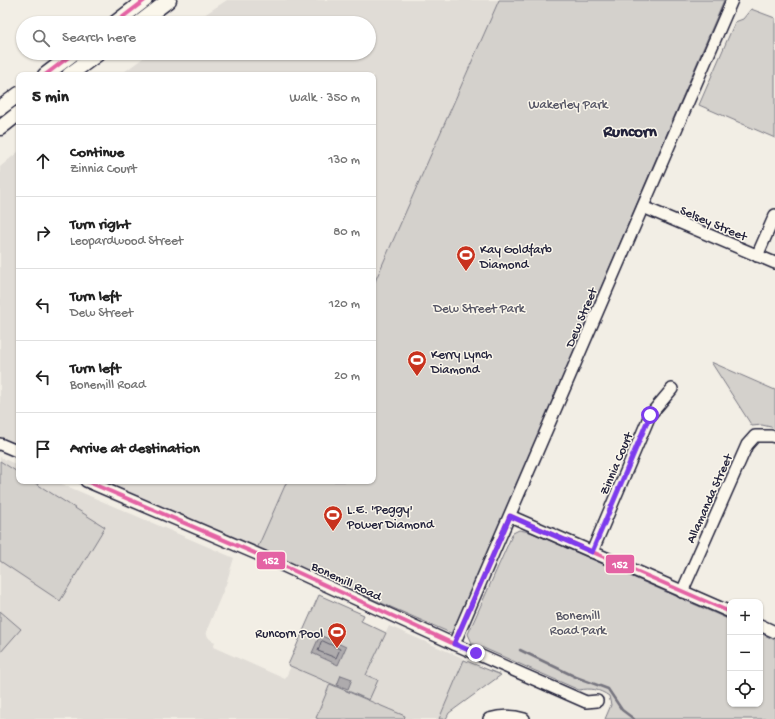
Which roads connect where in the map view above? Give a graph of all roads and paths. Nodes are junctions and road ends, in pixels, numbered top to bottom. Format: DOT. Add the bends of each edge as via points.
graph roads {
  1 [pos="146,0"];
  2 [pos="169,0"];
  3 [pos="732,0"];
  4 [pos="124,16"];
  5 [pos="148,16"];
  6 [pos="65,60"];
  7 [pos="89,60"];
  8 [pos="49,72"];
  9 [pos="73,72"];
  10 [pos="16,96"];
  11 [pos="0,108"];
  12 [pos="16,115"];
  13 [pos="0,128"];
  14 [pos="643,207"];
  15 [pos="775,215"];
  16 [pos="757,256"];
  17 [pos="775,264"];
  18 [pos="672,389"];
  19 [pos="775,437"];
  20 [pos="0,444"];
  21 [pos="16,451"];
  22 [pos="93,484"];
  23 [pos="510,516"];
  24 [pos="592,552"];
  25 [pos="682,592"];
  26 [pos="727,611"];
  27 [pos="763,626"];
  28 [pos="775,632"];
  29 [pos="454,644"];
  30 [pos="598,701"];
  31 [pos="490,719"];
  32 [pos="524,719"];
  1 -- 4 [label="main road"];
  2 -- 5 [label="main road"];
  3 -- 14 [label="street, Dew Street"];
  6 -- 8 [label="main road"];
  7 -- 9 [label="main road"];
  10 -- 11 [label="main road"];
  12 -- 13 [label="main road"];
  14 -- 16 [label="street, Selsey Street"];
  14 -- 23 [label="street, Dew Street"];
  15 -- 16 [label="street"];
  16 -- 17 [label="street, Selsey Street"];
  18 -- 24 [label="street, Zinnia Court" via="650,415"];
  19 -- 25 [label="street, Allamanda Street" via="755,436 747,445"];
  20 -- 21 [label="street"];
  22 -- 29 [label="street, Bonemill Road" via="264,557"];
  23 -- 24 [label="street"];
  23 -- 29 [label="street, Dew Street"];
  24 -- 25 [label="street"];
  25 -- 26 [label="street"];
  27 -- 28 [label="street"];
  29 -- 30 [label="street, Bonemill Road" via="586,702"];
  31 -- 32 [label="street" via="500,716"];
}
